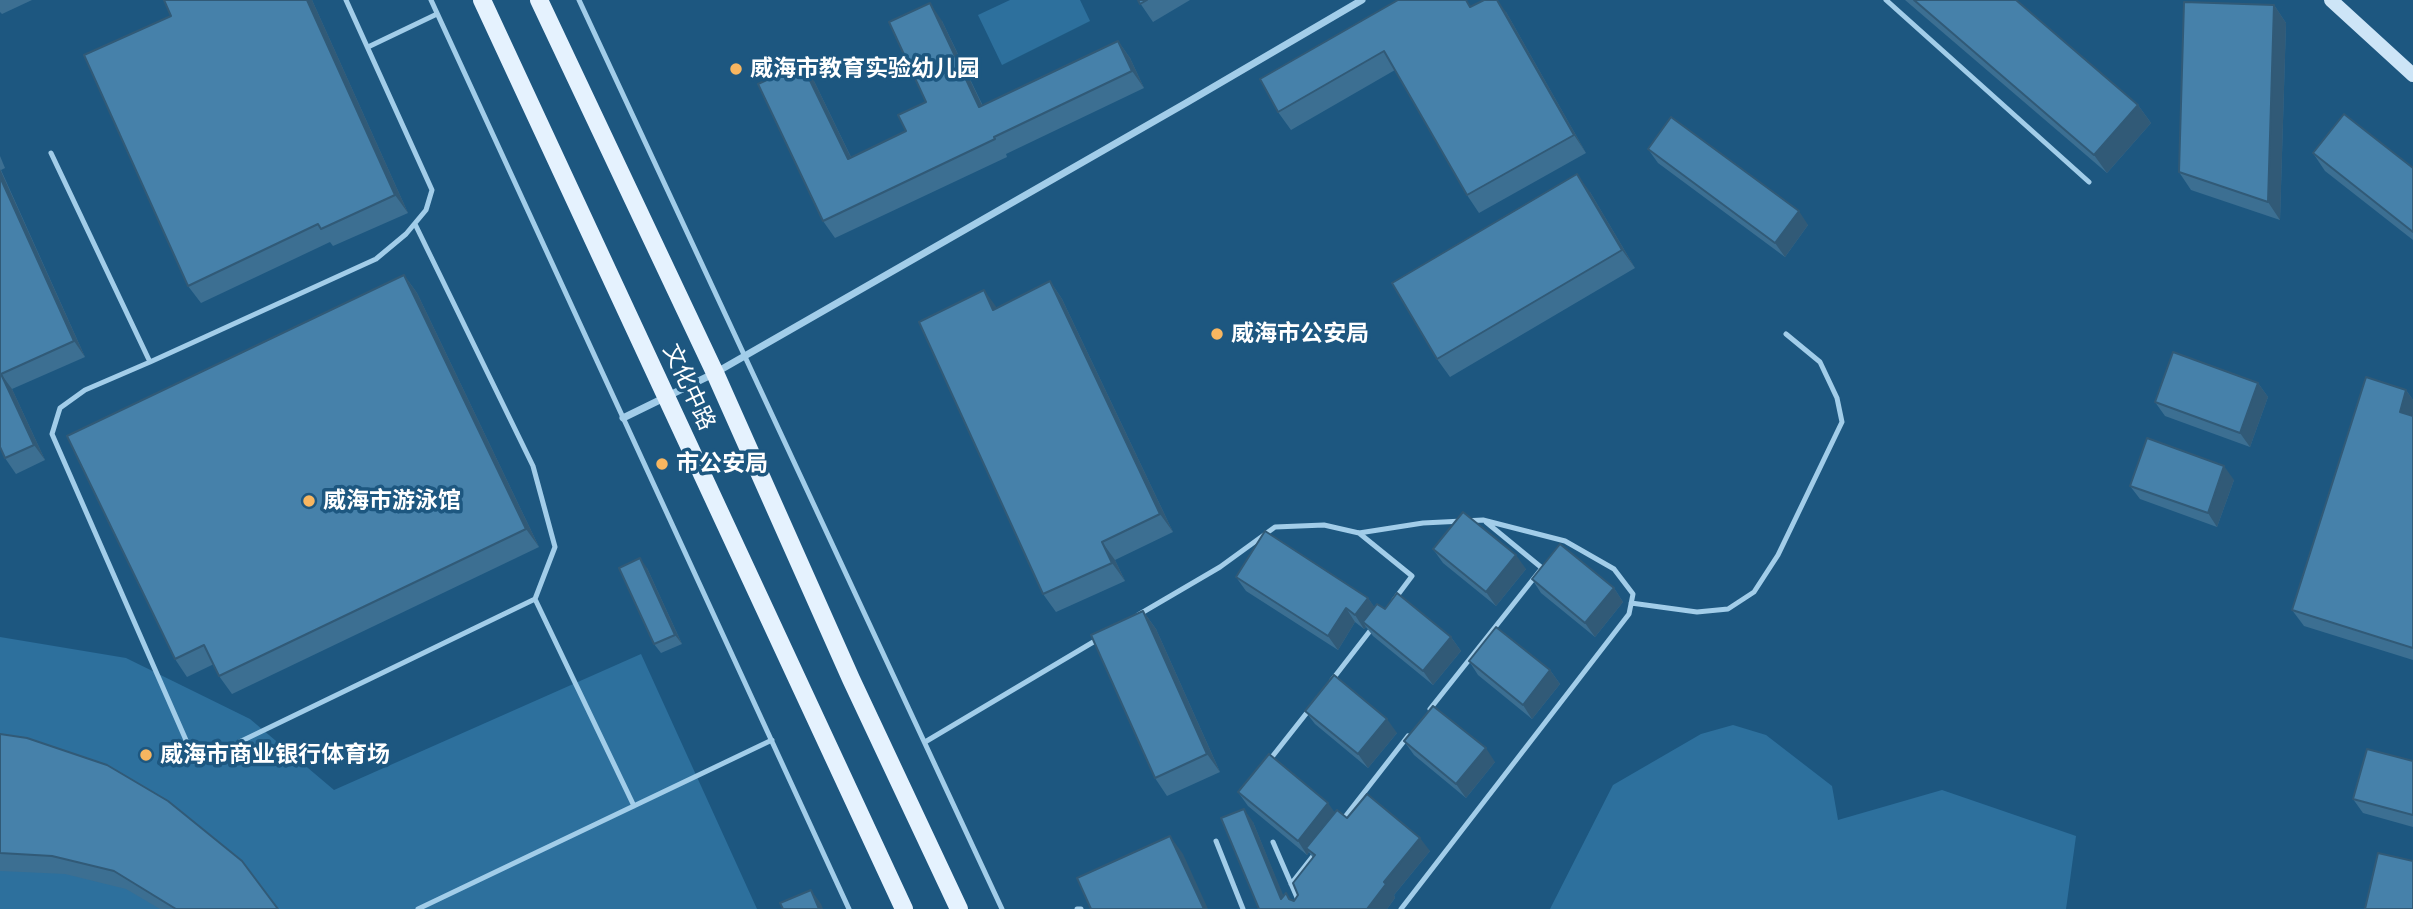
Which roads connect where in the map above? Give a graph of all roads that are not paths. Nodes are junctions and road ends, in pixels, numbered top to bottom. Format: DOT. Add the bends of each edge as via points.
graph roads {
  1 [pos="346,0"];
  2 [pos="431,0"];
  3 [pos="482,0"];
  4 [pos="539,0"];
  5 [pos="579,0"];
  6 [pos="1362,0"];
  7 [pos="1886,0"];
  8 [pos="2331,0"];
  9 [pos="437,14"];
  10 [pos="368,47"];
  11 [pos="2413,75"];
  12 [pos="51,153"];
  13 [pos="2089,182"];
  14 [pos="415,223"];
  15 [pos="1786,334"];
  16 [pos="746,355"];
  17 [pos="150,362"];
  18 [pos="715,373"];
  19 [pos="668,397"];
  20 [pos="623,418"];
  21 [pos="1483,520"];
  22 [pos="1359,533"];
  23 [pos="535,598"];
  24 [pos="1631,603"];
  25 [pos="1387,609"];
  26 [pos="1378,620"];
  27 [pos="1126,623"];
  28 [pos="1102,637"];
  29 [pos="1327,686"];
  30 [pos="1310,708"];
  31 [pos="1430,710"];
  32 [pos="1412,732"];
  33 [pos="772,740"];
  34 [pos="925,741"];
  35 [pos="1268,762"];
  36 [pos="634,806"];
  37 [pos="1334,830"];
  38 [pos="1216,841"];
  39 [pos="1326,841"];
  40 [pos="1273,842"];
  41 [pos="1291,884"];
  42 [pos="418,909"];
  43 [pos="849,909"];
  44 [pos="904,909"];
  45 [pos="959,909"];
  46 [pos="1002,909"];
  47 [pos="1243,909"];
  48 [pos="1302,909"];
  49 [pos="1401,909"];
  1 -- 10 [label="lane"];
  2 -- 9 [label="lane"];
  3 -- 19 [label="main road, 文化中路"];
  4 -- 18 [label="main road, 文化中路"];
  5 -- 16 [label="lane"];
  6 -- 16 [label="street"];
  7 -- 13 [label="lane"];
  8 -- 11 [label="main road"];
  9 -- 10 [label="lane"];
  9 -- 20 [label="lane"];
  10 -- 14 [label="lane" via="432,190 426,210"];
  12 -- 17 [label="lane"];
  14 -- 17 [label="lane" via="376,259"];
  14 -- 23 [label="lane" via="533,466 555,547"];
  15 -- 24 [label="lane" via="1820,362 1837,398 1842,422 1777,555 1754,592 1728,609 1698,612"];
  16 -- 18 [label="street"];
  16 -- 34 [label="lane"];
  17 -- 23 [label="lane" via="76,396 60,408 52,434 196,763"];
  18 -- 19 [label="street"];
  18 -- 45 [label="main road, 文化中路"];
  19 -- 20 [label="street"];
  19 -- 44 [label="main road, 文化中路"];
  20 -- 33 [label="lane"];
  21 -- 22 [label="lane"];
  21 -- 24 [label="lane" via="1565,541 1614,569 1633,594"];
  21 -- 31 [label="lane" via="1542,568"];
  22 -- 25 [label="lane" via="1412,576"];
  22 -- 27 [label="lane" via="1324,525 1275,527 1220,567"];
  23 -- 36 [label="lane"];
  24 -- 49 [label="lane" via="1629,614"];
  26 -- 29 [label="lane"];
  28 -- 34 [label="lane"];
  30 -- 35 [label="lane"];
  32 -- 37 [label="lane"];
  33 -- 36 [label="lane"];
  33 -- 43 [label="lane"];
  34 -- 46 [label="lane"];
  36 -- 42 [label="lane"];
  38 -- 47 [label="lane"];
  39 -- 41 [label="lane"];
  40 -- 41 [label="lane"];
  41 -- 48 [label="lane"];
}
